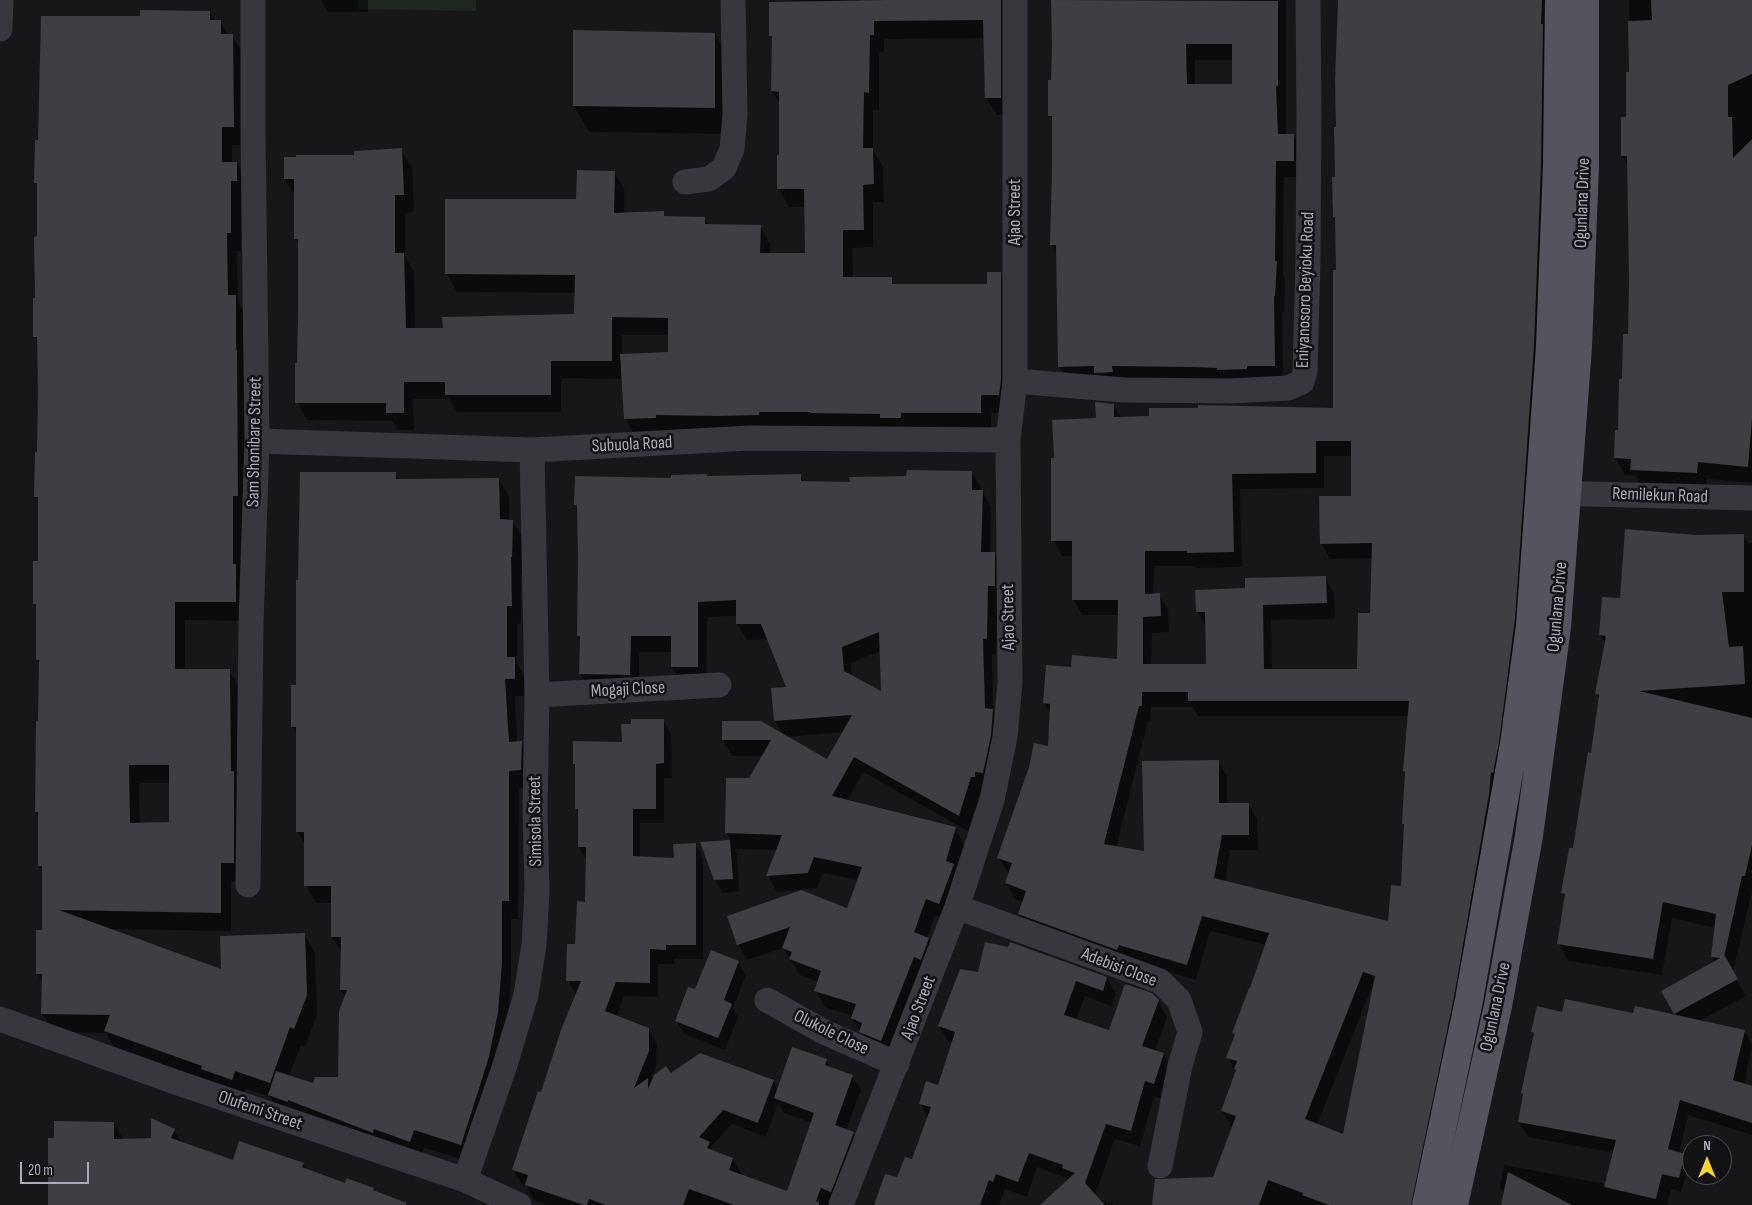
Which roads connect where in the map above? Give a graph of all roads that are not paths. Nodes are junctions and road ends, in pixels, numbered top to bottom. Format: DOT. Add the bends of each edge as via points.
graph roads {
  1 [pos="1,0"];
  2 [pos="253,0"];
  3 [pos="734,0"];
  4 [pos="1014,0"];
  5 [pos="1308,0"];
  6 [pos="1559,0"];
  7 [pos="1585,0"];
  8 [pos="0,29"];
  9 [pos="685,182"];
  10 [pos="1015,381"];
  11 [pos="1008,440"];
  12 [pos="257,441"];
  13 [pos="532,450"];
  14 [pos="1540,493"];
  15 [pos="1568,494"];
  16 [pos="1752,498"];
  17 [pos="719,685"];
  18 [pos="537,694"];
  19 [pos="248,885"];
  20 [pos="958,907"];
  21 [pos="767,1000"];
  22 [pos="0,1019"];
  23 [pos="897,1064"];
  24 [pos="1160,1166"];
  25 [pos="465,1180"];
  26 [pos="519,1205"];
  27 [pos="841,1205"];
  28 [pos="1426,1205"];
  29 [pos="1454,1205"];
  1 -- 8 [label="street"];
  2 -- 12 [label="street, Sam Shonibare Street"];
  3 -- 9 [label="street" via="735,114 732,149 724,168 708,179"];
  4 -- 10 [label="street, Ajao Street"];
  5 -- 10 [label="street, Eniyanosoro Beyioku Road" via="1308,263 1302,382 1288,388 1231,391 1124,390"];
  6 -- 14 [label="main road, Ogunlana Drive" via="1552,298"];
  7 -- 15 [label="main road, Ogunlana Drive" via="1585,165"];
  10 -- 11 [label="street, Ajao Street"];
  11 -- 13 [label="street, Subuola Road" via="750,438"];
  11 -- 20 [label="street, Ajao Street" via="1010,683 1005,737 992,800"];
  12 -- 13 [label="street, Subuola Road"];
  12 -- 19 [label="street, Sam Shonibare Street"];
  13 -- 18 [label="street, Simisola Street"];
  14 -- 15 [label="street, Remilekun Road"];
  14 -- 28 [label="main road, Ogunlana Drive" via="1530,626 1514,744 1469,1000"];
  15 -- 16 [label="street, Remilekun Road"];
  15 -- 29 [label="main road, Ogunlana Drive" via="1557,627 1529,836 1498,1006"];
  17 -- 18 [label="street, Mogaji Close"];
  18 -- 25 [label="street, Simisola Street" via="534,945 526,995"];
  20 -- 23 [label="street, Ajao Street"];
  20 -- 24 [label="street, Adebisi Close" via="1160,981 1179,1000 1190,1032"];
  21 -- 23 [label="street, Olukole Close" via="824,1032"];
  22 -- 25 [label="street, Olufemi Street"];
  23 -- 27 [label="street, Ajao Street"];
  25 -- 26 [label="street, Olufemi Street"];
}
